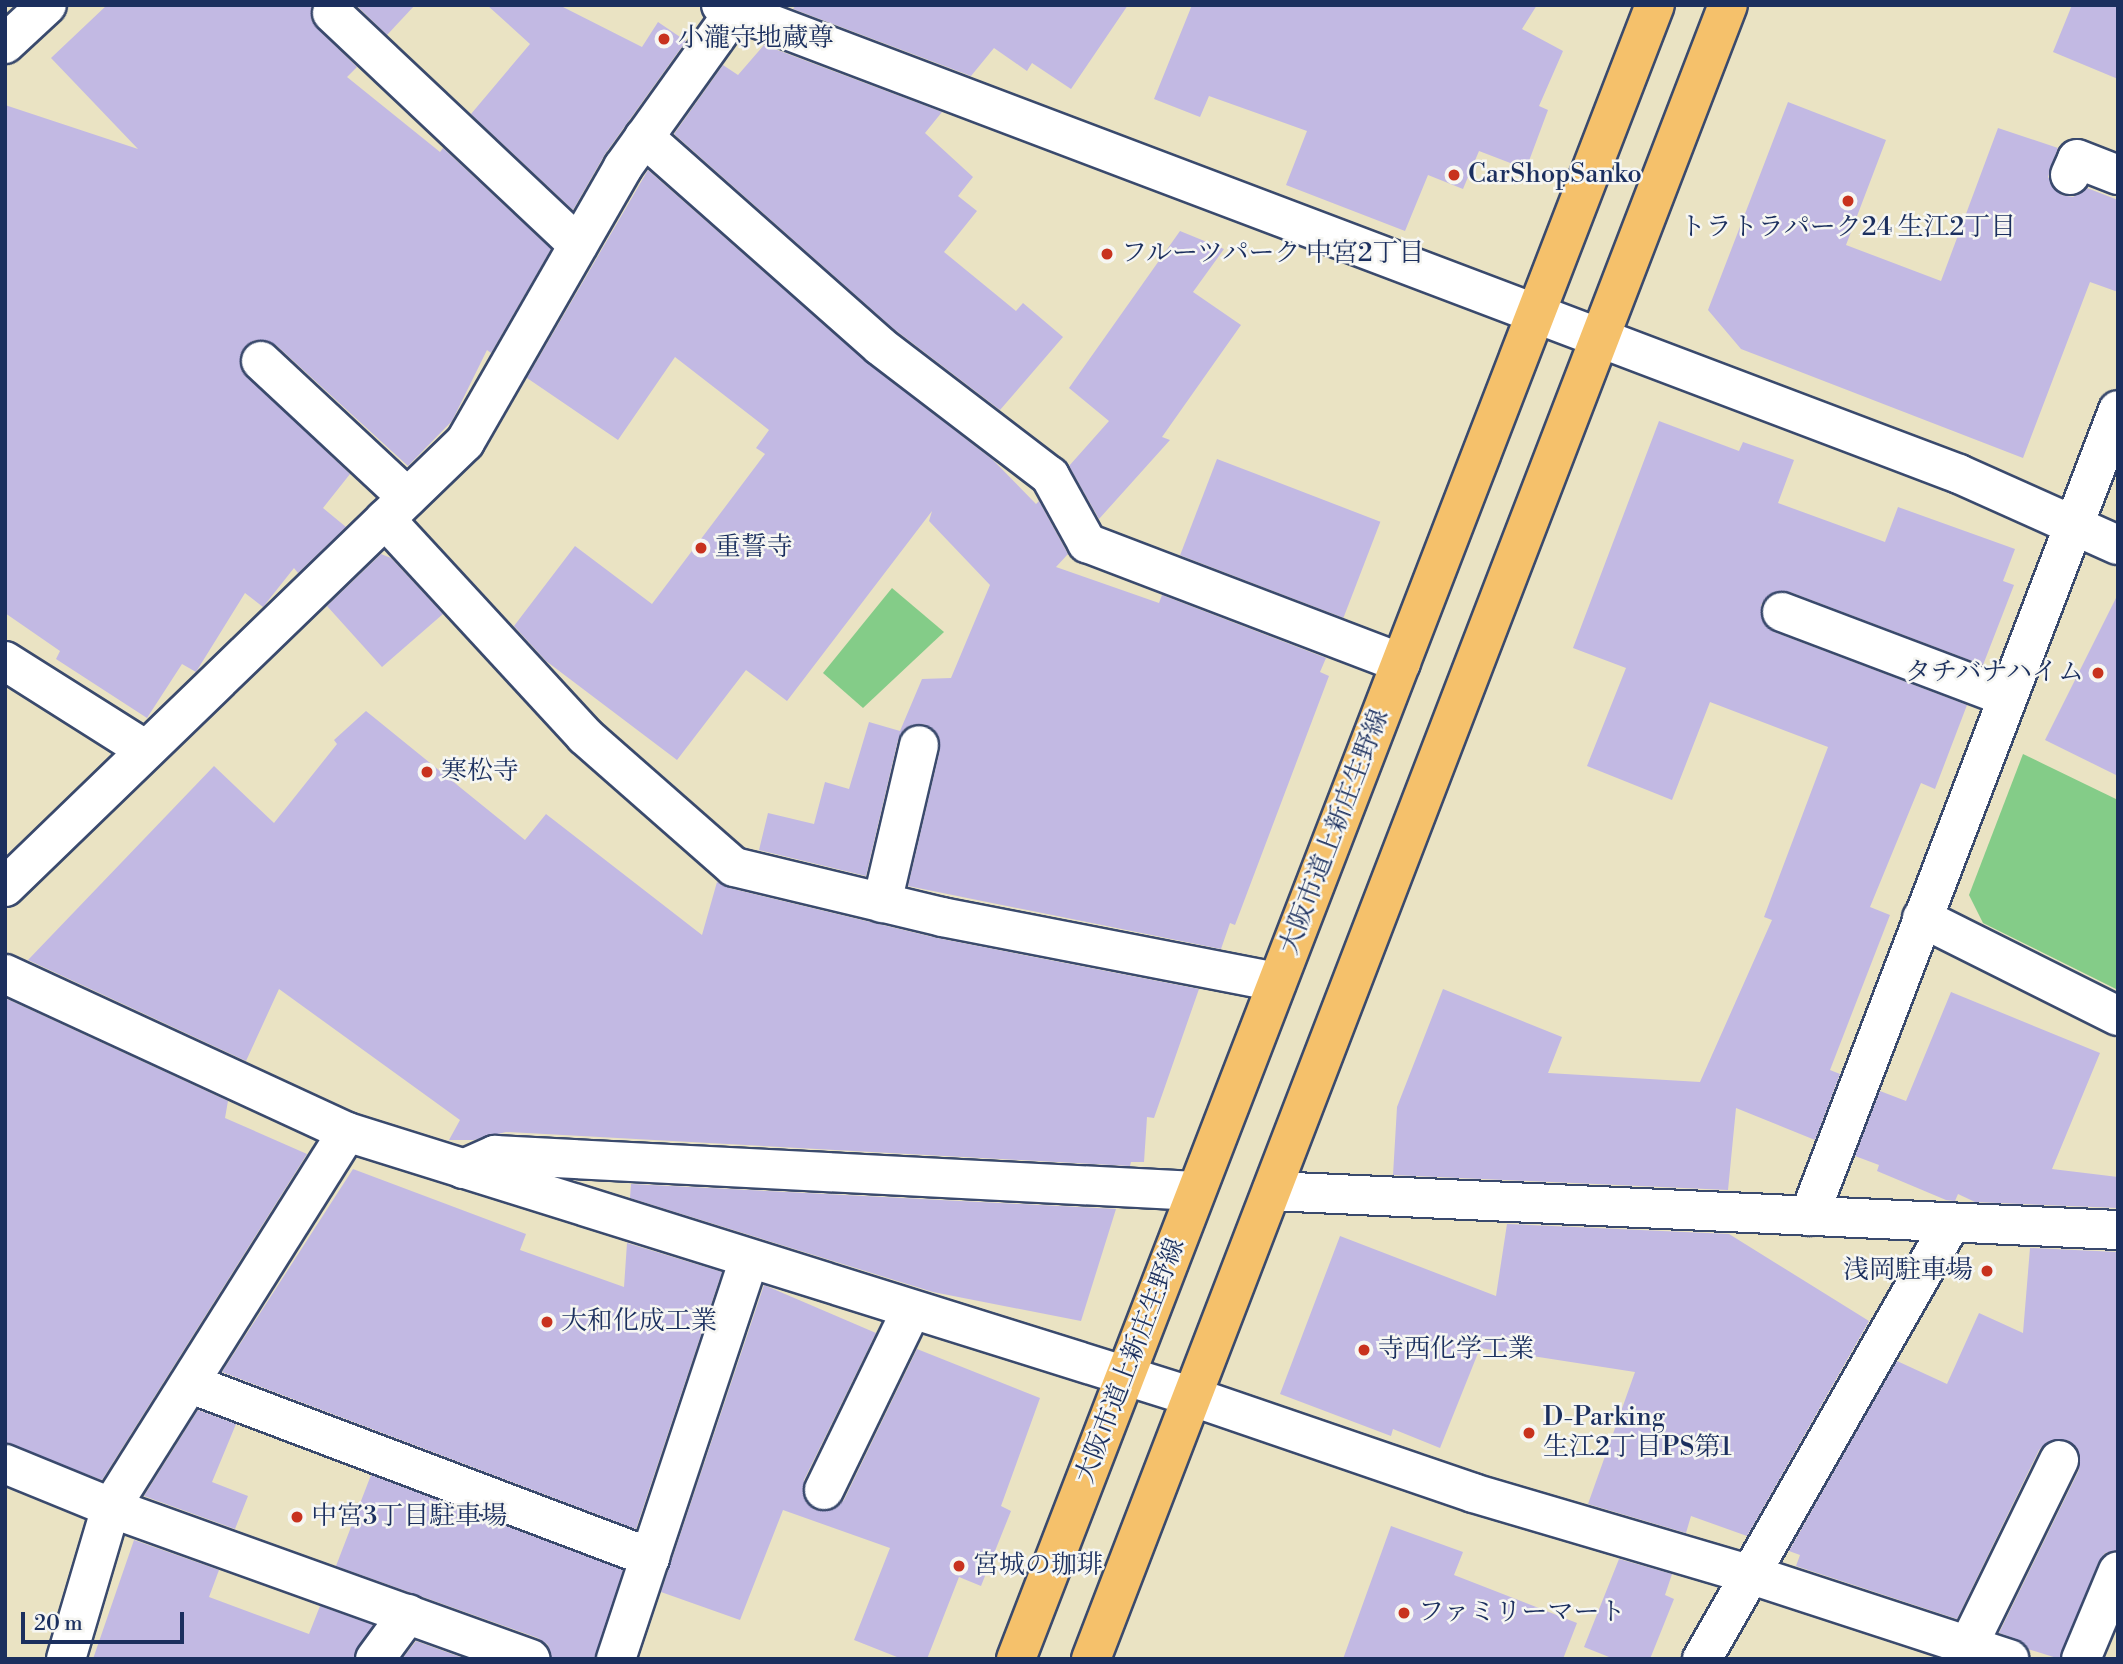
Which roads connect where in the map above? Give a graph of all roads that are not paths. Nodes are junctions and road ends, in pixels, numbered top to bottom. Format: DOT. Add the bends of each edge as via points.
graph roads {
  1 [pos="47,5"];
  2 [pos="1655,5"];
  3 [pos="1728,5"];
  4 [pos="731,7"];
  5 [pos="332,13"];
  6 [pos="5,44"];
  7 [pos="644,137"];
  8 [pos="2070,175"];
  9 [pos="2118,175"];
  10 [pos="578,245"];
  11 [pos="1535,314"];
  12 [pos="1599,340"];
  13 [pos="261,361"];
  14 [pos="2118,410"];
  15 [pos="396,508"];
  16 [pos="2073,525"];
  17 [pos="2118,545"];
  18 [pos="1782,611"];
  19 [pos="5,661"];
  20 [pos="1401,663"];
  21 [pos="2007,697"];
  22 [pos="919,745"];
  23 [pos="144,749"];
  24 [pos="5,887"];
  25 [pos="882,903"];
  26 [pos="1922,918"];
  27 [pos="5,974"];
  28 [pos="1277,982"];
  29 [pos="2118,1016"];
  30 [pos="347,1132"];
  31 [pos="463,1169"];
  32 [pos="1196,1191"];
  33 [pos="1272,1191"];
  34 [pos="1809,1216"];
  35 [pos="1951,1223"];
  36 [pos="2118,1230"];
  37 [pos="749,1260"];
  38 [pos="911,1311"];
  39 [pos="1126,1376"];
  40 [pos="191,1384"];
  41 [pos="1193,1397"];
  42 [pos="2059,1460"];
  43 [pos="5,1464"];
  44 [pos="824,1490"];
  45 [pos="111,1507"];
  46 [pos="650,1558"];
  47 [pos="2118,1571"];
  48 [pos="1749,1574"];
  49 [pos="408,1614"];
  50 [pos="1968,1646"];
  51 [pos="66,1659"];
  52 [pos="375,1659"];
  53 [pos="531,1659"];
  54 [pos="616,1659"];
  55 [pos="1016,1659"];
  56 [pos="1091,1659"];
  57 [pos="1702,1659"];
  58 [pos="2008,1659"];
  59 [pos="2081,1659"];
  1 -- 6 [label="street"];
  2 -- 11 [label="main road, 大阪市道上新庄生野線"];
  3 -- 12 [label="main road"];
  4 -- 7 [label="street"];
  4 -- 11 [label="street"];
  5 -- 10 [label="street"];
  7 -- 10 [label="street"];
  7 -- 20 [label="street" via="880,346 1049,476 1087,543"];
  8 -- 9 [label="street" via="2077,159"];
  10 -- 15 [label="street" via="465,442"];
  11 -- 12 [label="street"];
  11 -- 20 [label="main road, 大阪市道上新庄生野線"];
  12 -- 16 [label="street" via="1959,474"];
  12 -- 33 [label="main road"];
  13 -- 15 [label="street"];
  14 -- 16 [label="street"];
  15 -- 23 [label="street"];
  15 -- 25 [label="street" via="585,736 734,867"];
  16 -- 17 [label="street"];
  16 -- 21 [label="street"];
  18 -- 21 [label="street"];
  19 -- 23 [label="street"];
  20 -- 28 [label="main road, 大阪市道上新庄生野線"];
  21 -- 26 [label="street"];
  22 -- 25 [label="street"];
  23 -- 24 [label="street"];
  25 -- 28 [label="street"];
  26 -- 29 [label="street"];
  26 -- 34 [label="street"];
  27 -- 30 [label="street"];
  28 -- 32 [label="main road, 大阪市道上新庄生野線"];
  30 -- 31 [label="street"];
  30 -- 40 [label="street"];
  31 -- 32 [label="street" via="495,1155"];
  31 -- 37 [label="street"];
  32 -- 39 [label="main road, 大阪市道上新庄生野線"];
  33 -- 34 [label="street"];
  33 -- 41 [label="main road"];
  34 -- 35 [label="street"];
  35 -- 36 [label="street"];
  35 -- 48 [label="street"];
  37 -- 38 [label="street"];
  37 -- 46 [label="street"];
  38 -- 39 [label="street"];
  38 -- 44 [label="street"];
  39 -- 41 [label="street"];
  39 -- 55 [label="main road, 大阪市道上新庄生野線"];
  40 -- 45 [label="street"];
  40 -- 46 [label="street"];
  41 -- 48 [label="street" via="1473,1493"];
  41 -- 56 [label="main road"];
  42 -- 50 [label="street"];
  43 -- 45 [label="street"];
  45 -- 49 [label="street"];
  45 -- 51 [label="street"];
  46 -- 54 [label="street"];
  47 -- 59 [label="street"];
  48 -- 50 [label="street"];
  48 -- 57 [label="street"];
  49 -- 52 [label="street"];
  49 -- 53 [label="street"];
  50 -- 58 [label="street"];
}
